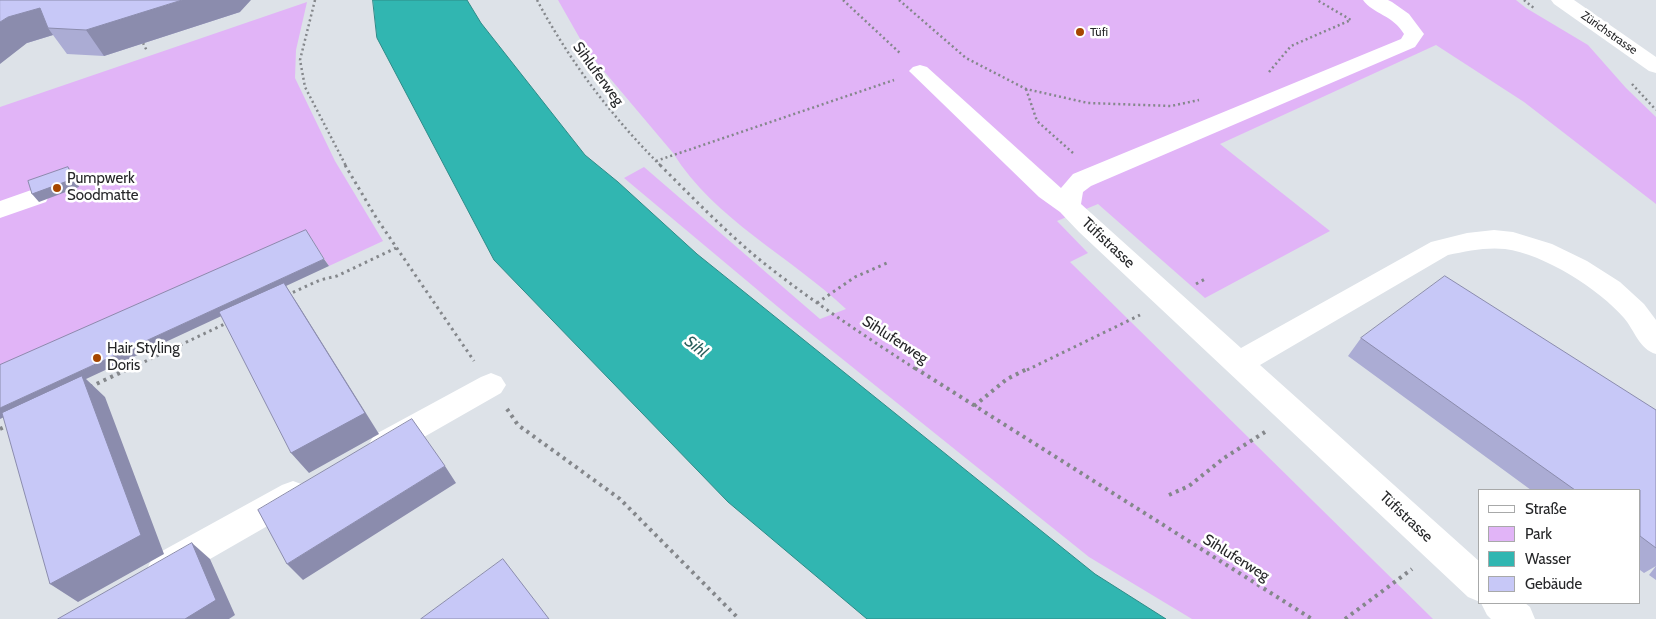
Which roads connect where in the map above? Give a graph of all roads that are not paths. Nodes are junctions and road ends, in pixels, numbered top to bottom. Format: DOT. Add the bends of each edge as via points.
graph roads {
  1 [pos="1372,0"];
  2 [pos="1561,0"];
  3 [pos="1656,68"];
  4 [pos="920,71"];
  5 [pos="1236,91"];
  6 [pos="1258,106"];
  7 [pos="37,196"];
  8 [pos="1069,206"];
  9 [pos="0,210"];
  10 [pos="1656,343"];
  11 [pos="1239,363"];
  12 [pos="491,385"];
  13 [pos="363,457"];
  14 [pos="320,481"];
  15 [pos="140,581"];
  16 [pos="1478,583"];
  17 [pos="1500,604"];
  18 [pos="1516,619"];
  1 -- 6 [label="street, Tüfistrasse" via="1400,15 1409,24 1414,34 1408,43"];
  2 -- 3 [label="street, Zürichstrasse"];
  4 -- 8 [label="street" via="1048,191"];
  5 -- 6 [label="street"];
  6 -- 8 [label="street, Tüfistrasse" via="1082,180 1072,188"];
  7 -- 9 [label="street"];
  8 -- 11 [label="street, Tüfistrasse"];
  10 -- 11 [label="street" via="1634,310 1602,283 1533,246 1512,240 1490,239 1440,248"];
  11 -- 16 [label="street, Tüfistrasse"];
  12 -- 13 [label="street"];
  14 -- 15 [label="street"];
  17 -- 18 [label="street"];
}
